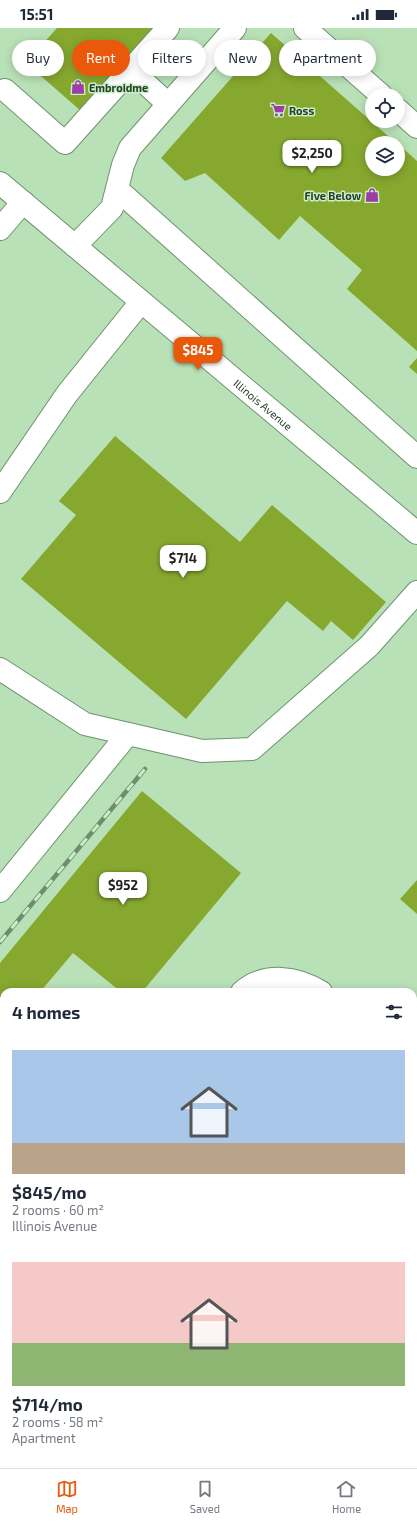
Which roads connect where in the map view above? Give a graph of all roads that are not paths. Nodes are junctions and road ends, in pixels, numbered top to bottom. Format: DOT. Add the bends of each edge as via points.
graph roads {
  1 [pos="168,28"];
  2 [pos="236,28"];
  3 [pos="305,28"];
  4 [pos="132,71"];
  5 [pos="373,88"];
  6 [pos="5,90"];
  7 [pos="168,104"];
  8 [pos="405,116"];
  9 [pos="417,127"];
  10 [pos="0,183"];
  11 [pos="118,190"];
  12 [pos="23,202"];
  13 [pos="0,229"];
  14 [pos="75,246"];
  15 [pos="141,302"];
  16 [pos="417,457"];
  17 [pos="0,492"];
  18 [pos="417,533"];
  19 [pos="417,592"];
  20 [pos="0,669"];
  21 [pos="128,734"];
  22 [pos="0,891"];
  23 [pos="247,988"];
  24 [pos="315,988"];
  1 -- 4 [label="street"];
  2 -- 7 [label="street"];
  3 -- 5 [label="street"];
  4 -- 6 [label="street" via="65,143"];
  4 -- 7 [label="street"];
  7 -- 11 [label="street" via="130,148 123,165"];
  8 -- 9 [label="street"];
  10 -- 12 [label="street, Illinois Avenue"];
  11 -- 14 [label="street" via="112,208"];
  11 -- 16 [label="street"];
  12 -- 13 [label="street"];
  12 -- 14 [label="street, Illinois Avenue"];
  14 -- 15 [label="street, Illinois Avenue"];
  15 -- 17 [label="street" via="67,394"];
  15 -- 18 [label="street, Illinois Avenue"];
  19 -- 21 [label="street" via="369,646 252,749 202,751"];
  20 -- 21 [label="street" via="85,724"];
  21 -- 22 [label="street"];
  23 -- 24 [label="street" via="271,978 307,983"];
}
